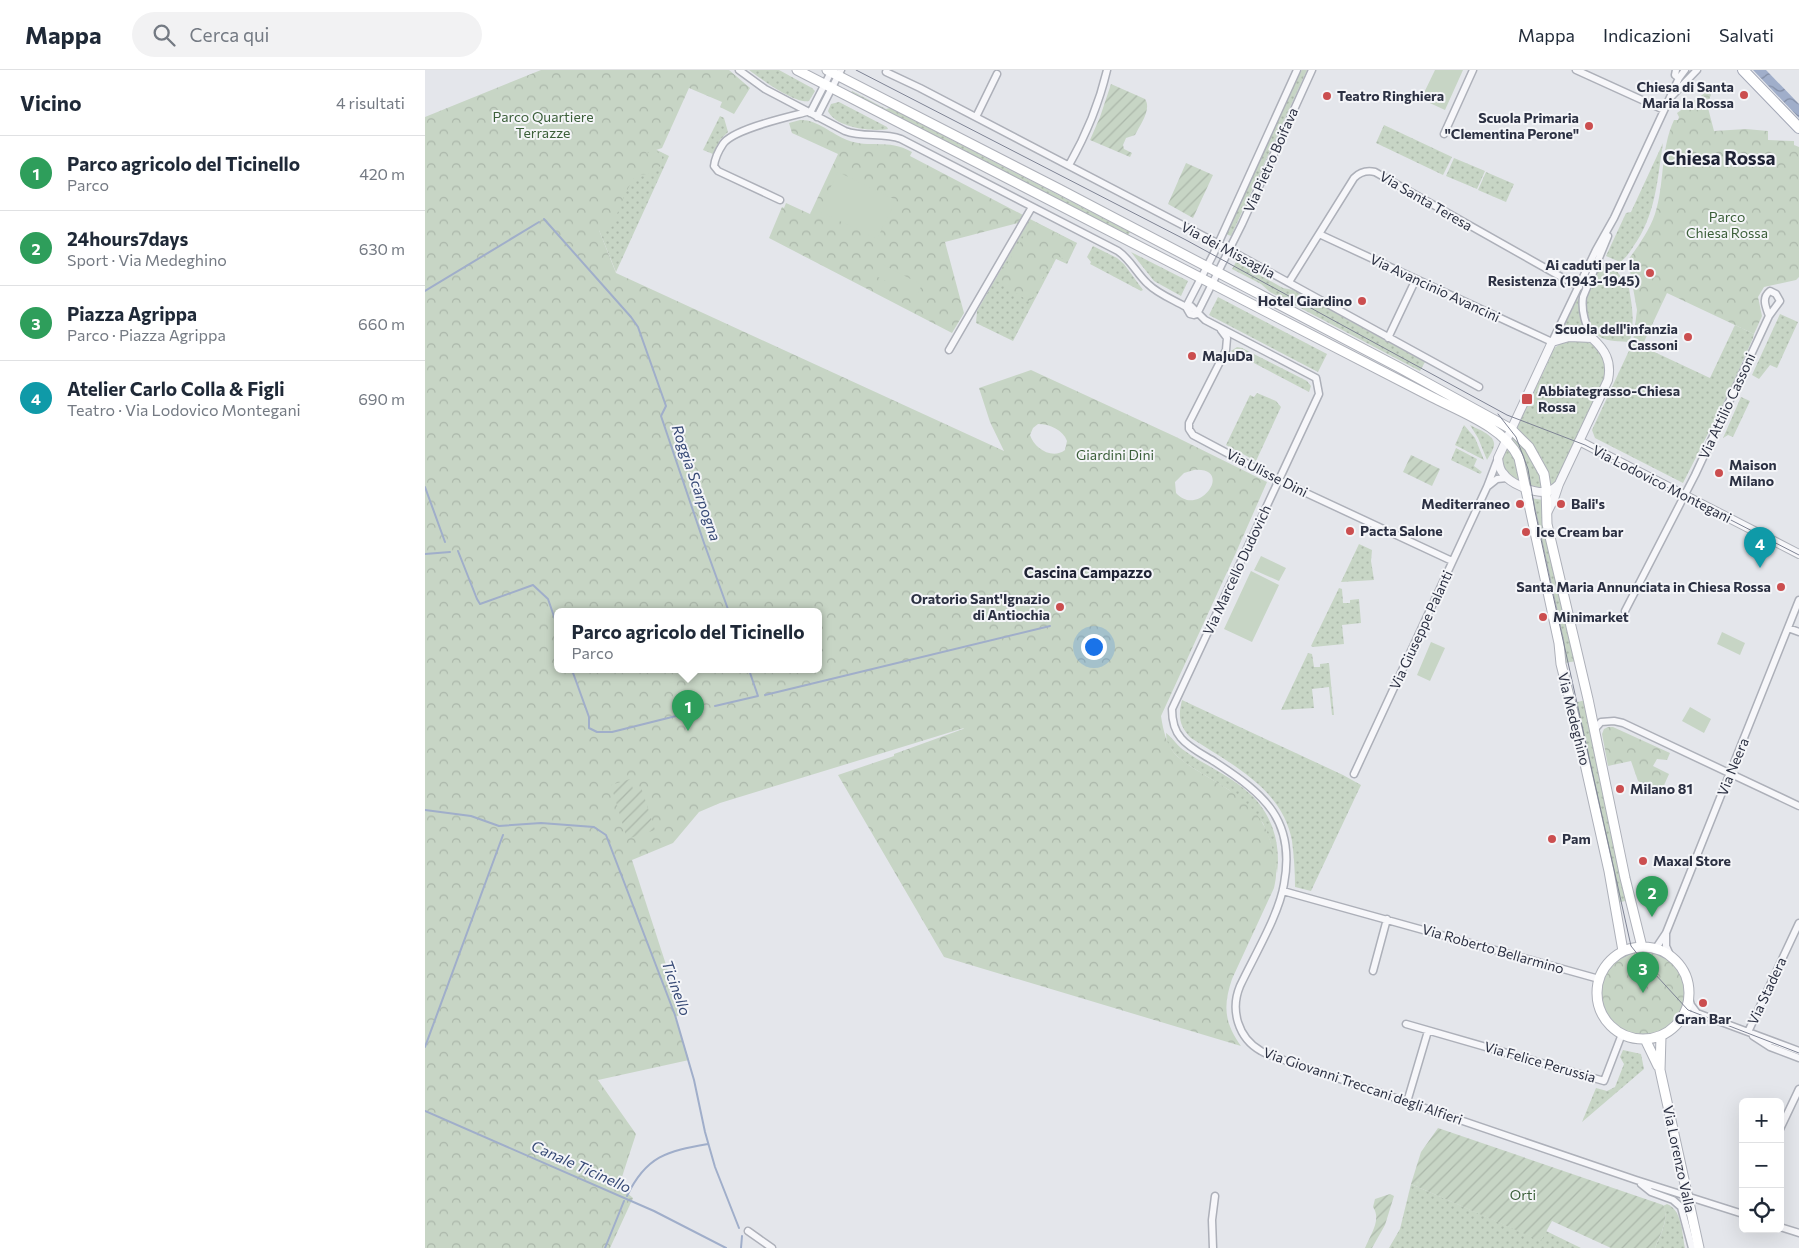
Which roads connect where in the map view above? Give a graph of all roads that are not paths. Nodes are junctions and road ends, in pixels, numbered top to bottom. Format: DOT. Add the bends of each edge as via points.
graph roads {
  1 [pos="739,70"];
  2 [pos="797,70"];
  3 [pos="1107,70"];
  4 [pos="1297,70"];
  5 [pos="1312,70"];
  6 [pos="1473,70"];
  7 [pos="1576,70"];
  8 [pos="1676,70"];
  9 [pos="1685,70"];
  10 [pos="1697,70"];
  11 [pos="1743,70"];
  12 [pos="834,72"];
  13 [pos="886,72"];
  14 [pos="997,74"];
  15 [pos="1679,78"];
  16 [pos="1687,80"];
  17 [pos="829,86"];
  18 [pos="1668,101"];
  19 [pos="1664,110"];
  20 [pos="808,112"];
  21 [pos="817,117"];
  22 [pos="976,117"];
  23 [pos="1799,128"];
  24 [pos="1444,134"];
  25 [pos="1069,165"];
  26 [pos="780,200"];
  27 [pos="1032,207"];
  28 [pos="1319,234"];
  29 [pos="1218,244"];
  30 [pos="1230,250"];
  31 [pos="1208,267"];
  32 [pos="1219,273"];
  33 [pos="1202,278"];
  34 [pos="1415,279"];
  35 [pos="1289,282"];
  36 [pos="1213,284"];
  37 [pos="1582,288"];
  38 [pos="1186,307"];
  39 [pos="1197,314"];
  40 [pos="1769,316"];
  41 [pos="1218,327"];
  42 [pos="1389,338"];
  43 [pos="1592,338"];
  44 [pos="1552,342"];
  45 [pos="1251,344"];
  46 [pos="949,350"];
  47 [pos="1226,350"];
  48 [pos="1479,386"];
  49 [pos="1511,429"];
  50 [pos="1506,438"];
  51 [pos="1579,441"];
  52 [pos="1498,458"];
  53 [pos="1507,478"];
  54 [pos="1279,480"];
  55 [pos="1559,484"];
  56 [pos="1487,487"];
  57 [pos="1525,487"];
  58 [pos="1546,492"];
  59 [pos="1684,495"];
  60 [pos="1546,515"];
  61 [pos="1799,554"];
  62 [pos="1452,561"];
  63 [pos="1799,600"];
  64 [pos="1625,612"];
  65 [pos="1788,628"];
  66 [pos="1799,632"];
  67 [pos="1175,700"];
  68 [pos="1594,732"];
  69 [pos="1354,774"];
  70 [pos="1730,774"];
  71 [pos="1799,806"];
  72 [pos="1283,891"];
  73 [pos="1387,919"];
  74 [pos="1799,923"];
  75 [pos="1666,933"];
  76 [pos="1642,946"];
  77 [pos="1656,948"];
  78 [pos="1623,952"];
  79 [pos="1670,955"];
  80 [pos="1373,971"];
  81 [pos="1599,979"];
  82 [pos="1689,998"];
  83 [pos="1697,1013"];
  84 [pos="1681,1020"];
  85 [pos="1406,1024"];
  86 [pos="1428,1031"];
  87 [pos="1748,1032"];
  88 [pos="1621,1034"];
  89 [pos="1661,1036"];
  90 [pos="1645,1039"];
  91 [pos="1799,1051"];
  92 [pos="1799,1058"];
  93 [pos="1660,1070"];
  94 [pos="1799,1088"];
  95 [pos="1407,1102"];
  96 [pos="1784,1120"];
  97 [pos="1636,1180"];
  98 [pos="1215,1196"];
  99 [pos="1687,1196"];
  100 [pos="1739,1212"];
  101 [pos="1784,1228"];
  102 [pos="748,1231"];
  103 [pos="1799,1233"];
  104 [pos="772,1248"];
  105 [pos="1213,1248"];
  106 [pos="1692,1248"];
  107 [pos="1699,1248"];
  1 -- 20 [label="street" via="765,89"];
  2 -- 17 [label="main road"];
  3 -- 25 [label="street" via="1092,121"];
  4 -- 29 [label="street, Via Pietro Boifava"];
  5 -- 30 [label="street, Via Pietro Boifava"];
  6 -- 24 [label="street"];
  7 -- 19 [label="street"];
  8 -- 15 [label="street" via="1675,75"];
  9 -- 15 [label="street"];
  10 -- 16 [label="street"];
  11 -- 23 [label="main road"];
  12 -- 17 [label="street, Via dei Missaglia"];
  12 -- 31 [label="main road, Via dei Missaglia"];
  13 -- 22 [label="street, Via dei Missaglia"];
  14 -- 22 [label="street"];
  15 -- 16 [label="street"];
  15 -- 18 [label="street"];
  16 -- 18 [label="street"];
  17 -- 20 [label="street, Via dei Missaglia"];
  17 -- 21 [label="street, Via dei Missaglia"];
  17 -- 33 [label="main road"];
  18 -- 19 [label="street"];
  19 -- 37 [label="street"];
  20 -- 21 [label="street"];
  20 -- 26 [label="street" via="735,133 723,143 714,166 718,171"];
  21 -- 27 [label="street" via="852,134 901,139"];
  22 -- 25 [label="street, Via dei Missaglia"];
  25 -- 29 [label="street, Via dei Missaglia"];
  27 -- 38 [label="street" via="1118,251 1151,287"];
  27 -- 46 [label="street"];
  28 -- 34 [label="street, Via Avancinio Avancini"];
  28 -- 35 [label="street, Via Santa Teresa"];
  28 -- 37 [label="street, Via Santa Teresa" via="1354,178 1362,172 1374,172"];
  29 -- 30 [label="street, Via dei Missaglia"];
  29 -- 31 [label="street, Via Pietro Boifava"];
  30 -- 32 [label="street, Via Pietro Boifava"];
  30 -- 35 [label="street, Via dei Missaglia"];
  31 -- 32 [label="main road, Via dei Missaglia"];
  31 -- 33 [label="street, Via dei Missaglia"];
  32 -- 36 [label="street, Via dei Missaglia"];
  32 -- 49 [label="main road, Via dei Missaglia"];
  33 -- 36 [label="main road"];
  33 -- 38 [label="street, Via dei Missaglia"];
  34 -- 42 [label="street"];
  34 -- 44 [label="street, Via Avancinio Avancini"];
  35 -- 42 [label="street, Via dei Missaglia"];
  36 -- 39 [label="street, Via dei Missaglia"];
  36 -- 50 [label="main road"];
  37 -- 43 [label="street" via="1586,325"];
  37 -- 44 [label="street"];
  38 -- 39 [label="street" via="1191,306"];
  39 -- 41 [label="street"];
  40 -- 59 [label="street, Via Attilio Cassoni"];
  41 -- 45 [label="street"];
  41 -- 47 [label="street" via="1227,338"];
  42 -- 48 [label="street, Via dei Missaglia"];
  43 -- 44 [label="street" via="1569,336"];
  43 -- 51 [label="street" via="1606,354 1610,368 1608,380"];
  44 -- 49 [label="street"];
  45 -- 47 [label="street" via="1236,342"];
  45 -- 54 [label="street, Via Marcello Dudovich" via="1316,378 1319,394"];
  47 -- 54 [label="street, Via Ulisse Dini" via="1190,420 1190,432"];
  49 -- 50 [label="street"];
  49 -- 58 [label="main road, Via dei Missaglia" via="1537,460 1544,474"];
  50 -- 52 [label="street"];
  50 -- 57 [label="main road, Via Medeghino" via="1519,458"];
  51 -- 55 [label="street"];
  51 -- 59 [label="street, Via Lodovico Montegani"];
  52 -- 53 [label="street" via="1500,469"];
  52 -- 56 [label="street, Via Giuseppe Palanti"];
  53 -- 56 [label="street"];
  53 -- 57 [label="street"];
  54 -- 62 [label="street, Via Ulisse Dini"];
  54 -- 67 [label="street, Via Marcello Dudovich"];
  55 -- 58 [label="street"];
  55 -- 60 [label="street"];
  56 -- 62 [label="street, Via Giuseppe Palanti"];
  57 -- 58 [label="street"];
  57 -- 78 [label="main road, Via Medeghino" via="1561,664 1609,871"];
  58 -- 60 [label="main road, Via Medeghino"];
  59 -- 61 [label="street, Via Lodovico Montegani"];
  59 -- 64 [label="street, Via Attilio Cassoni"];
  60 -- 68 [label="main road, Via Medeghino"];
  62 -- 69 [label="street, Via Giuseppe Palanti"];
  63 -- 65 [label="street, Via Neera"];
  65 -- 66 [label="street"];
  65 -- 70 [label="street, Via Neera"];
  67 -- 72 [label="street, Via Giovanni Treccani degli Alfieri" via="1173,719 1187,744 1249,785 1275,813 1286,844"];
  68 -- 70 [label="street" via="1601,722 1614,721"];
  68 -- 76 [label="main road, Via Medeghino"];
  70 -- 71 [label="street"];
  70 -- 75 [label="street, Via Neera"];
  72 -- 73 [label="street, Via Roberto Bellarmino"];
  72 -- 95 [label="street, Via Giovanni Treccani degli Alfieri" via="1238,990 1236,1010 1241,1029 1250,1043 1267,1054"];
  73 -- 80 [label="street"];
  73 -- 81 [label="street, Via Roberto Bellarmino"];
  74 -- 87 [label="street, Via Stadera"];
  75 -- 77 [label="street, Via Neera"];
  75 -- 79 [label="street"];
  76 -- 77 [label="main road"];
  76 -- 78 [label="main road"];
  77 -- 79 [label="main road"];
  78 -- 81 [label="main road" via="1611,960"];
  79 -- 82 [label="main road" via="1687,978"];
  81 -- 88 [label="main road" via="1600,1008 1608,1023"];
  82 -- 83 [label="street"];
  82 -- 84 [label="main road"];
  83 -- 84 [label="street"];
  83 -- 87 [label="street"];
  84 -- 89 [label="main road"];
  85 -- 86 [label="street, Via Felice Perussia"];
  86 -- 88 [label="street, Via Felice Perussia" via="1603,1081"];
  86 -- 95 [label="street"];
  87 -- 91 [label="street"];
  87 -- 92 [label="street" via="1764,1044"];
  88 -- 90 [label="main road"];
  89 -- 90 [label="main road"];
  89 -- 93 [label="main road, Via Lorenzo Valla"];
  90 -- 93 [label="main road, Via Lorenzo Valla"];
  93 -- 99 [label="main road, Via Lorenzo Valla"];
  94 -- 96 [label="street"];
  95 -- 97 [label="street, Via Giovanni Treccani degli Alfieri"];
  97 -- 99 [label="street, Via Giovanni Treccani degli Alfieri"];
  97 -- 106 [label="street, Via Giovanni Treccani degli Alfieri" via="1651,1192 1679,1204"];
  98 -- 105 [label="street"];
  99 -- 100 [label="street, Via Giovanni Treccani degli Alfieri"];
  99 -- 107 [label="main road, Via Lorenzo Valla"];
  101 -- 103 [label="street"];
  102 -- 104 [label="street"];
}
